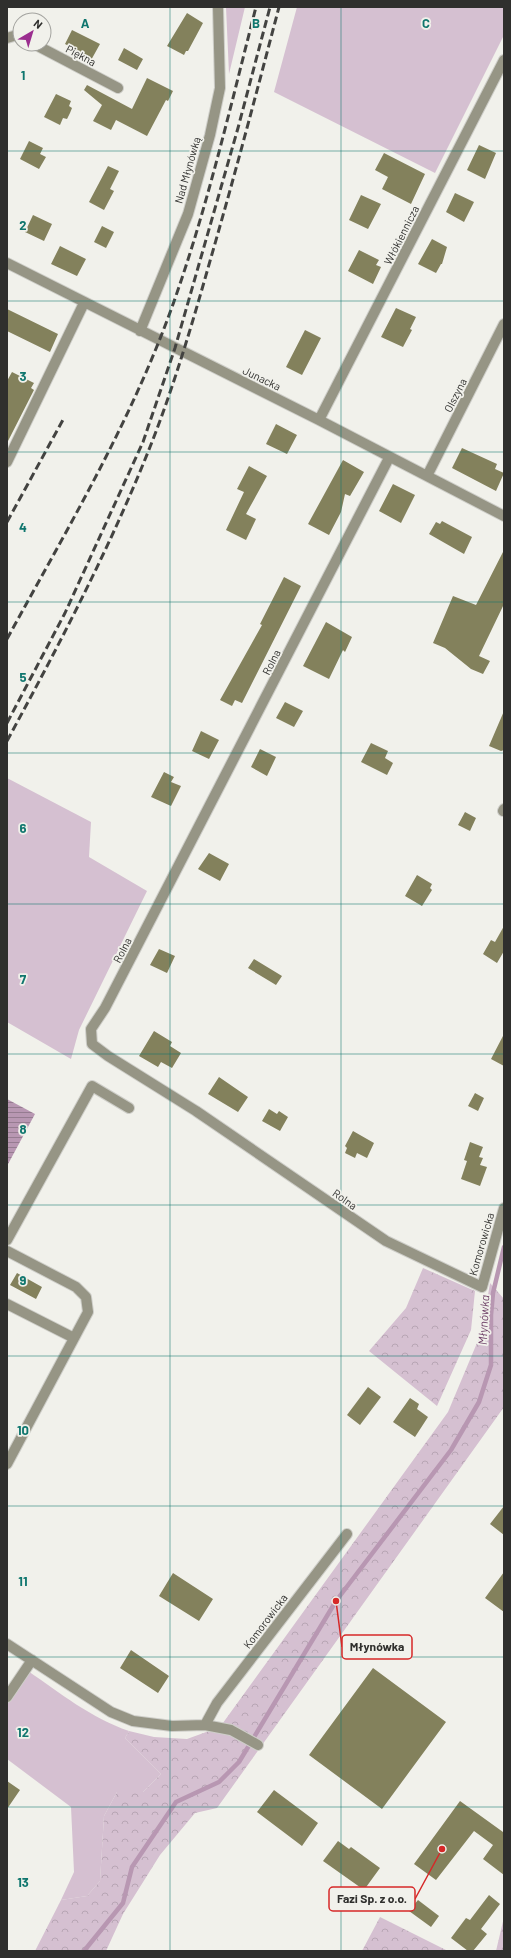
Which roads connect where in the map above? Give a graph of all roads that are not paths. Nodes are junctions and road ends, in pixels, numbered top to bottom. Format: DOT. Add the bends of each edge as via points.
graph roads {
  1 [pos="218,7"];
  2 [pos="49,52"];
  3 [pos="504,60"];
  4 [pos="118,88"];
  5 [pos="7,263"];
  6 [pos="84,303"];
  7 [pos="504,324"];
  8 [pos="140,331"];
  9 [pos="319,420"];
  10 [pos="389,458"];
  11 [pos="7,462"];
  12 [pos="427,476"];
  13 [pos="504,516"];
  14 [pos="129,1108"];
  15 [pos="504,1208"];
  16 [pos="7,1240"];
  17 [pos="7,1251"];
  18 [pos="482,1287"];
  19 [pos="7,1304"];
  20 [pos="74,1338"];
  21 [pos="7,1464"];
  22 [pos="347,1534"];
  23 [pos="7,1644"];
  24 [pos="32,1660"];
  25 [pos="7,1697"];
  26 [pos="205,1724"];
  27 [pos="258,1745"];
  1 -- 8 [label="street, Nad Młynówką" via="220,88 210,135 188,214"];
  2 -- 4 [label="street, Piękna"];
  3 -- 9 [label="street, Włókiennicza"];
  5 -- 6 [label="street, Junacka"];
  6 -- 8 [label="street, Junacka"];
  6 -- 11 [label="street"];
  7 -- 12 [label="street, Olszyna"];
  8 -- 9 [label="street, Junacka"];
  9 -- 10 [label="street, Junacka"];
  10 -- 12 [label="street, Junacka"];
  10 -- 18 [label="street, Rolna" via="105,1008 91,1029 92,1044 196,1111 386,1242"];
  12 -- 13 [label="street, Junacka"];
  14 -- 16 [label="street" via="92,1086"];
  15 -- 18 [label="street, Komorowicka"];
  17 -- 20 [label="street" via="76,1287 86,1297 88,1312"];
  19 -- 20 [label="street"];
  20 -- 21 [label="street"];
  22 -- 26 [label="street, Komorowicka" via="217,1703"];
  23 -- 24 [label="street"];
  24 -- 25 [label="street"];
  24 -- 26 [label="street" via="111,1712 133,1721 172,1726"];
  26 -- 27 [label="street" via="231,1730"];
}
